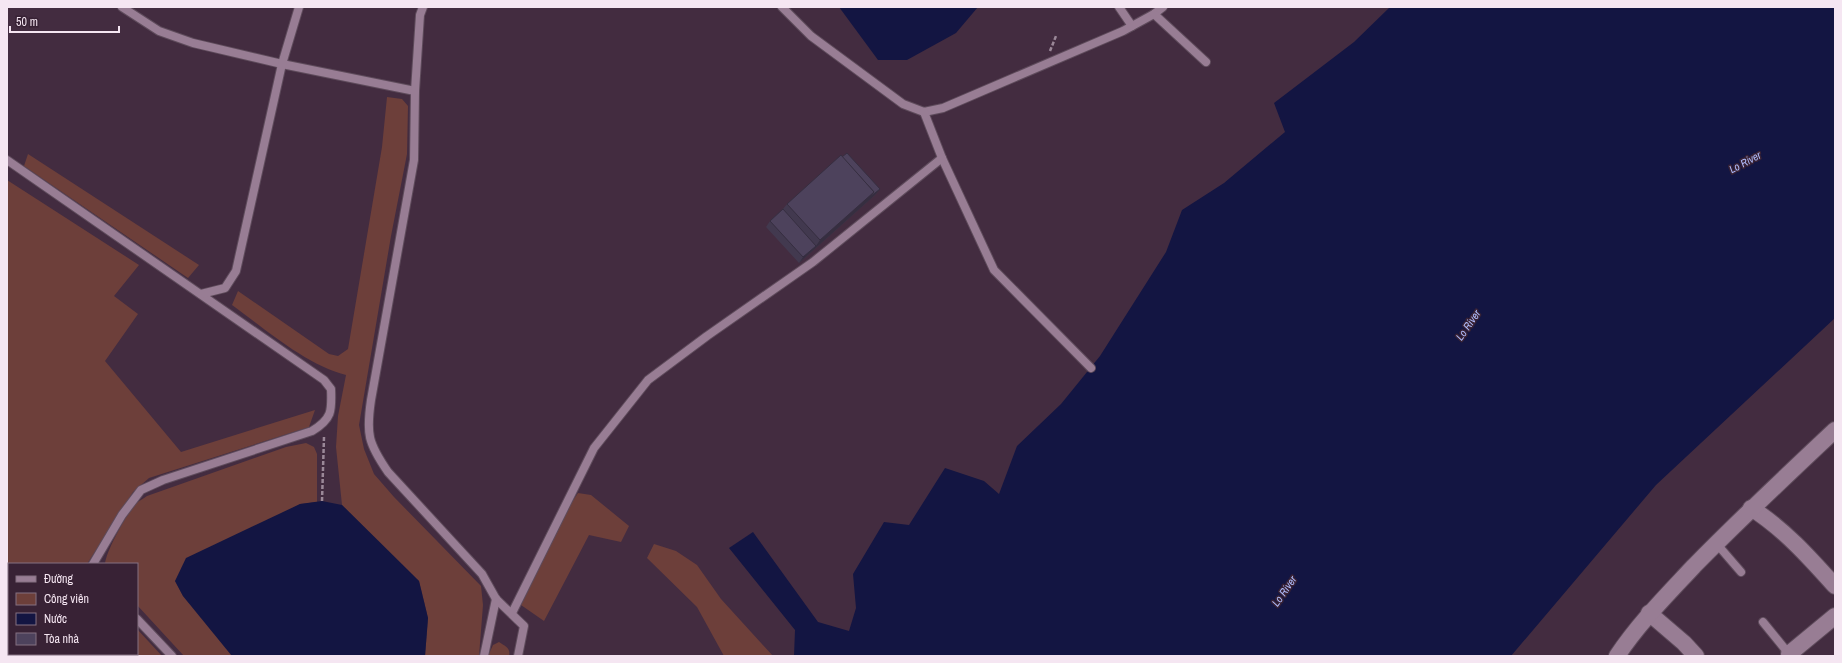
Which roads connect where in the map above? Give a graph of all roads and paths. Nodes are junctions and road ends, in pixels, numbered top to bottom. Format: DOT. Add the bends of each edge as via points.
graph roads {
  1 [pos="122,7"];
  2 [pos="299,7"];
  3 [pos="423,7"];
  4 [pos="782,7"];
  5 [pos="1118,7"];
  6 [pos="1163,7"];
  7 [pos="1154,14"];
  8 [pos="1132,26"];
  9 [pos="1206,62"];
  10 [pos="282,64"];
  11 [pos="415,91"];
  12 [pos="924,112"];
  13 [pos="942,158"];
  14 [pos="7,160"];
  15 [pos="201,294"];
  16 [pos="1091,368"];
  17 [pos="324,424"];
  18 [pos="1835,430"];
  19 [pos="322,501"];
  20 [pos="1751,508"];
  21 [pos="1716,543"];
  22 [pos="94,563"];
  23 [pos="1741,572"];
  24 [pos="1835,586"];
  25 [pos="496,600"];
  26 [pos="512,613"];
  27 [pos="1649,613"];
  28 [pos="1835,616"];
  29 [pos="138,620"];
  30 [pos="1763,622"];
  31 [pos="1621,655"];
  32 [pos="1790,655"];
  33 [pos="172,656"];
  34 [pos="484,656"];
  35 [pos="518,656"];
  36 [pos="1696,656"];
  1 -- 10 [label="lane" via="159,31 193,43"];
  2 -- 10 [label="lane"];
  3 -- 11 [label="lane" via="420,16"];
  4 -- 12 [label="lane" via="811,36 868,79 903,104"];
  5 -- 8 [label="lane"];
  6 -- 7 [label="lane"];
  7 -- 8 [label="lane"];
  7 -- 9 [label="lane"];
  8 -- 12 [label="lane" via="943,108"];
  10 -- 11 [label="lane"];
  10 -- 15 [label="lane" via="236,271 225,288"];
  11 -- 25 [label="lane" via="414,160 371,400 368,437 376,456 388,472 482,574"];
  12 -- 13 [label="lane"];
  13 -- 16 [label="lane" via="994,270"];
  13 -- 26 [label="lane" via="813,262 648,380 594,448"];
  14 -- 15 [label="lane"];
  15 -- 17 [label="lane" via="324,380 331,389 331,404 330,413"];
  17 -- 19 [label="path"];
  17 -- 22 [label="lane" via="312,431 163,480 141,490 122,515"];
  18 -- 20 [label="street"];
  20 -- 21 [label="street"];
  20 -- 24 [label="street" via="1768,519 1801,549"];
  21 -- 23 [label="lane"];
  21 -- 27 [label="street"];
  25 -- 26 [label="lane"];
  25 -- 34 [label="lane"];
  26 -- 35 [label="lane" via="524,626"];
  27 -- 31 [label="street"];
  27 -- 36 [label="street"];
  28 -- 32 [label="street"];
  29 -- 33 [label="lane"];
  30 -- 32 [label="lane"];
}
